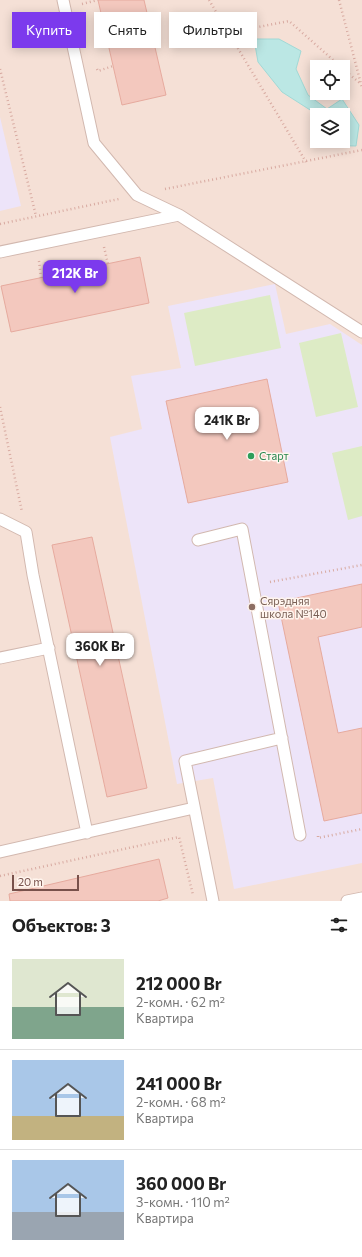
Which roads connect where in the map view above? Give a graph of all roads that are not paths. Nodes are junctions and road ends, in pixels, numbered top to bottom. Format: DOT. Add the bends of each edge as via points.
graph roads {
  1 [pos="63,0"];
  2 [pos="179,215"];
  3 [pos="0,252"];
  4 [pos="362,332"];
  5 [pos="0,519"];
  6 [pos="198,540"];
  7 [pos="49,648"];
  8 [pos="0,658"];
  9 [pos="282,738"];
  10 [pos="194,808"];
  11 [pos="88,833"];
  12 [pos="300,835"];
  13 [pos="0,852"];
  14 [pos="362,898"];
  15 [pos="213,901"];
  16 [pos="348,901"];
  1 -- 2 [label="lane" via="94,143 137,195"];
  2 -- 3 [label="lane"];
  2 -- 4 [label="lane"];
  5 -- 7 [label="lane" via="26,532"];
  6 -- 9 [label="lane" via="242,529"];
  7 -- 8 [label="lane"];
  7 -- 11 [label="lane"];
  9 -- 10 [label="lane" via="185,761"];
  9 -- 12 [label="lane"];
  10 -- 11 [label="lane"];
  10 -- 15 [label="lane"];
  11 -- 13 [label="lane"];
  14 -- 16 [label="lane"];
}
